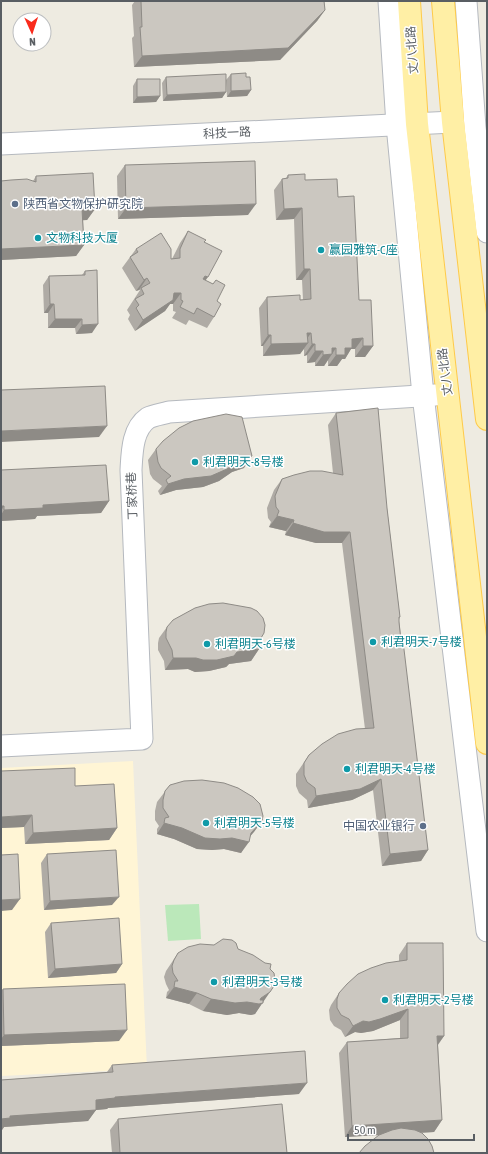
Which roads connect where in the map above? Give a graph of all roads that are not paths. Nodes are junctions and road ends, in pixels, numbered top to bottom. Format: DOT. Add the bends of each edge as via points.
graph roads {
  1 [pos="388,1"];
  2 [pos="409,1"];
  3 [pos="443,1"];
  4 [pos="466,1"];
  5 [pos="453,122"];
  6 [pos="407,124"];
  7 [pos="1,144"];
  8 [pos="487,232"];
  9 [pos="447,394"];
  10 [pos="422,395"];
  11 [pos="487,419"];
  12 [pos="487,743"];
  13 [pos="1,746"];
  14 [pos="487,931"];
  1 -- 6 [label="street"];
  2 -- 6 [label="main road, 丈八北路"];
  3 -- 5 [label="main road"];
  4 -- 8 [label="street" via="475,127"];
  5 -- 6 [label="street, 科技一路"];
  5 -- 11 [label="main road"];
  6 -- 7 [label="street, 科技一路"];
  6 -- 9 [label="main road, 丈八北路"];
  6 -- 10 [label="street"];
  9 -- 10 [label="street, 丁家桥巷"];
  9 -- 12 [label="main road, 丈八北路"];
  10 -- 13 [label="street, 丁家桥巷" via="169,412 149,418 139,428 132,447 131,470 142,739"];
  10 -- 14 [label="street"];
}
